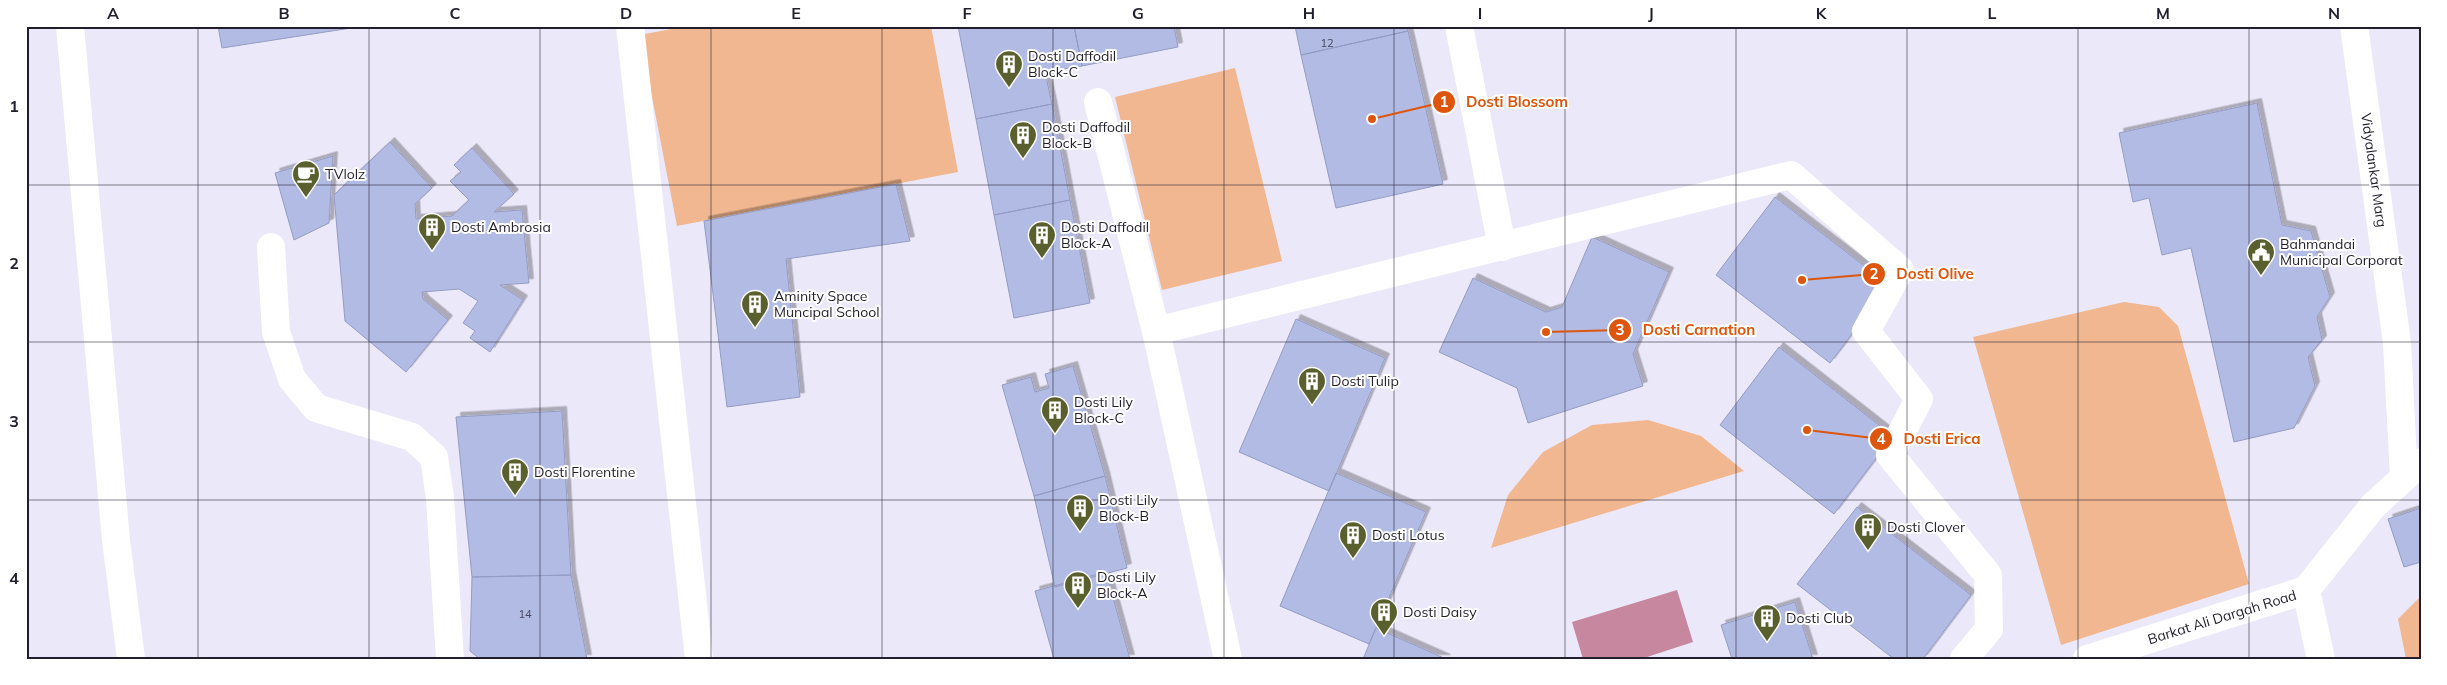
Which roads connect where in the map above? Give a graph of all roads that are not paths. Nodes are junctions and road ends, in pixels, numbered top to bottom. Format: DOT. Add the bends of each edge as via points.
graph roads {
  1 [pos="70,26"];
  2 [pos="630,26"];
  3 [pos="1459,26"];
  4 [pos="2354,26"];
  5 [pos="1098,102"];
  6 [pos="271,247"];
  7 [pos="1502,247"];
  8 [pos="1156,331"];
  9 [pos="2397,343"];
  10 [pos="2421,372"];
  11 [pos="2412,470"];
  12 [pos="2306,590"];
  13 [pos="131,659"];
  14 [pos="450,659"];
  15 [pos="699,659"];
  16 [pos="1228,659"];
  17 [pos="1964,659"];
  18 [pos="2087,659"];
  19 [pos="2321,659"];
  1 -- 13 [label="street" via="116,540"];
  2 -- 15 [label="street"];
  3 -- 7 [label="street"];
  4 -- 9 [label="street, Vidyalankar Marg"];
  5 -- 8 [label="street"];
  6 -- 14 [label="street" via="276,332 292,379 316,408 412,437 434,457 440,498"];
  7 -- 8 [label="street"];
  7 -- 17 [label="street" via="1791,175 1900,270 1866,330 1919,399 1890,455 1988,575 1989,629"];
  8 -- 16 [label="street"];
  9 -- 10 [label="street"];
  9 -- 11 [label="street, Vidyalankar Marg"];
  11 -- 12 [label="street, Barkat Ali Dargah Road" via="2373,506"];
  12 -- 18 [label="street, Barkat Ali Dargah Road"];
  12 -- 19 [label="street"];
}
